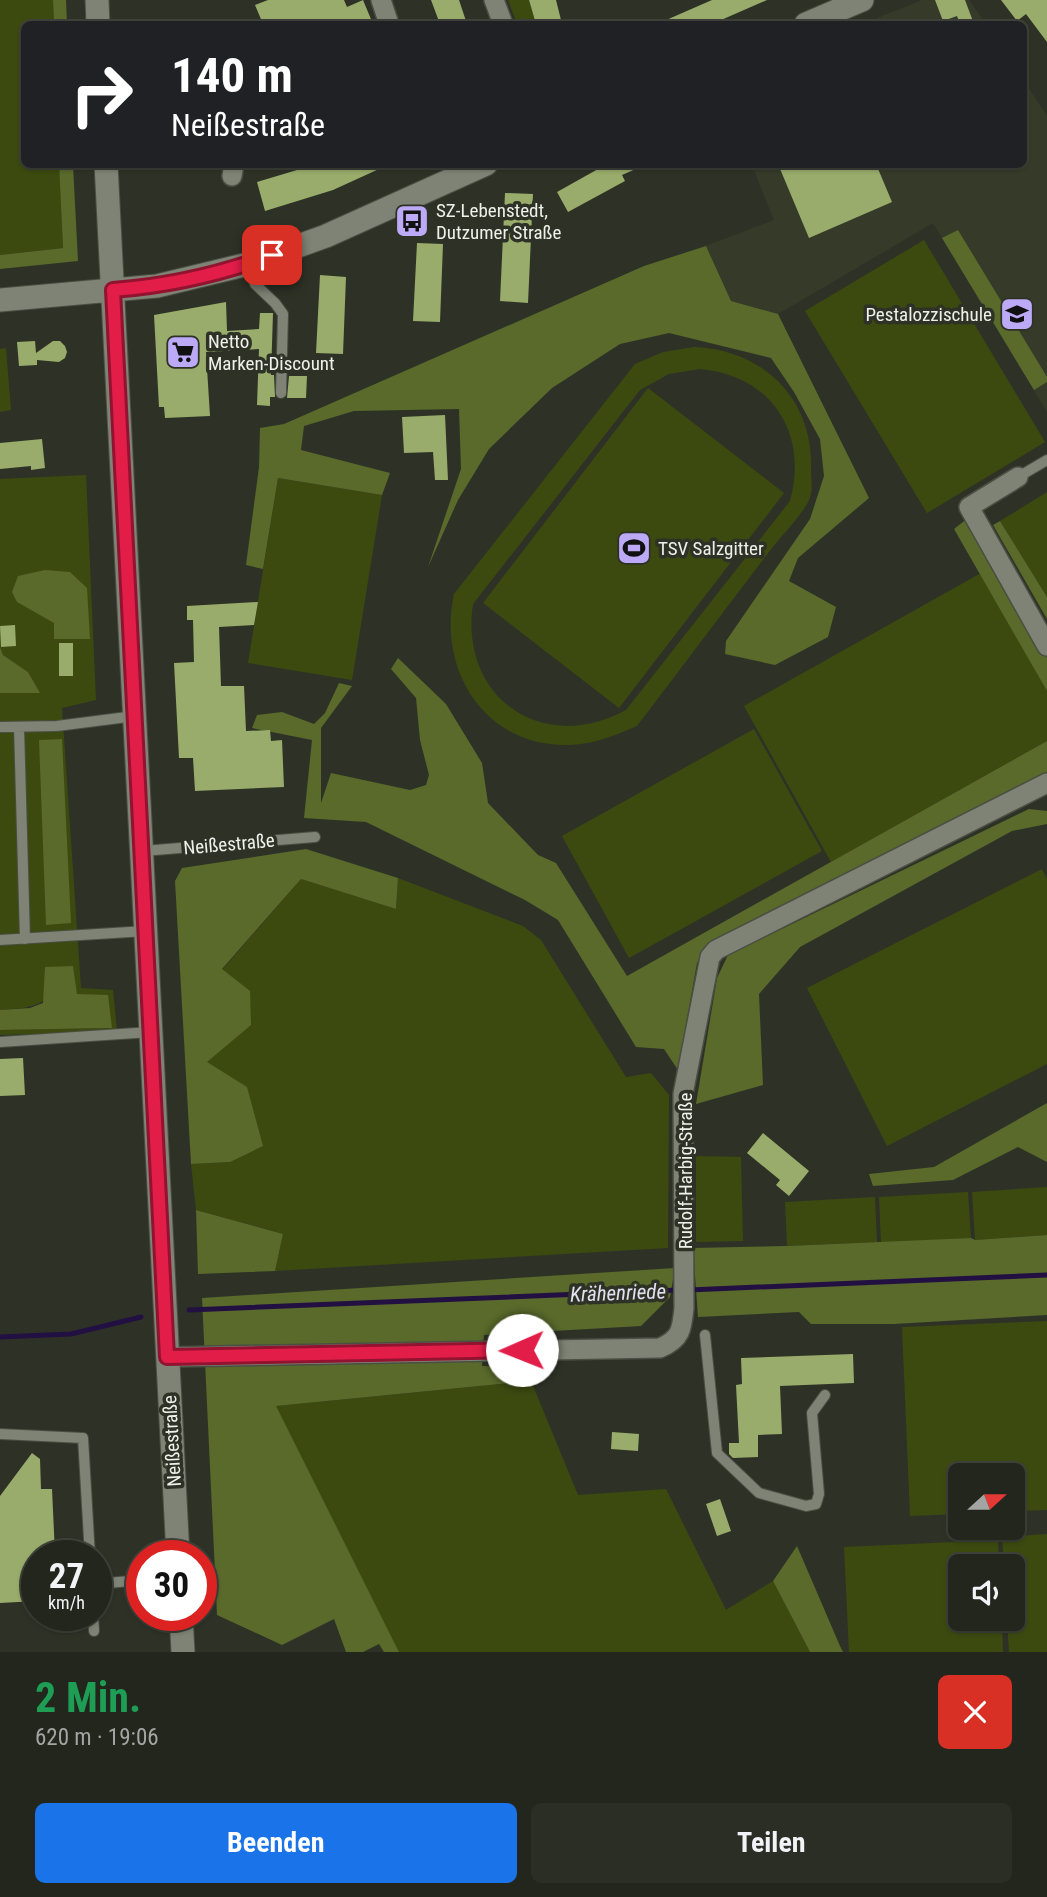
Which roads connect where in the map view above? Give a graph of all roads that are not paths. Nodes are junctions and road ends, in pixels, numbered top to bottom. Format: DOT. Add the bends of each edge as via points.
graph roads {
  1 [pos="97,0"];
  2 [pos="381,0"];
  3 [pos="494,0"];
  4 [pos="862,0"];
  5 [pos="99,21"];
  6 [pos="388,21"];
  7 [pos="502,21"];
  8 [pos="813,21"];
  9 [pos="106,168"];
  10 [pos="477,168"];
  11 [pos="248,264"];
  12 [pos="113,290"];
  13 [pos="0,300"];
  14 [pos="281,393"];
  15 [pos="1047,460"];
  16 [pos="1018,477"];
  17 [pos="1047,646"];
  18 [pos="135,716"];
  19 [pos="0,727"];
  20 [pos="19,727"];
  21 [pos="1047,783"];
  22 [pos="315,837"];
  23 [pos="143,851"];
  24 [pos="146,931"];
  25 [pos="25,939"];
  26 [pos="0,940"];
  27 [pos="152,1032"];
  28 [pos="0,1042"];
  29 [pos="705,1335"];
  30 [pos="167,1357"];
  31 [pos="825,1395"];
  32 [pos="0,1434"];
  33 [pos="89,1540"];
  34 [pos="177,1540"];
  35 [pos="182,1631"];
  36 [pos="183,1652"];
  1 -- 5 [label="street"];
  2 -- 6 [label="street"];
  3 -- 7 [label="street"];
  4 -- 8 [label="street"];
  9 -- 12 [label="street, Neißestraße"];
  10 -- 11 [label="street" via="326,236"];
  11 -- 12 [label="street" via="157,286"];
  11 -- 14 [label="lane" via="255,284 283,314"];
  12 -- 13 [label="street"];
  12 -- 18 [label="street, Neißestraße"];
  15 -- 16 [label="lane"];
  16 -- 17 [label="street" via="969,507"];
  18 -- 20 [label="lane"];
  18 -- 23 [label="street, Neißestraße"];
  19 -- 20 [label="lane"];
  20 -- 25 [label="lane"];
  21 -- 30 [label="street, Rudolf-Harbig-Straße" via="710,957 683,1094 684,1308 679,1335 672,1343 660,1348"];
  22 -- 23 [label="lane, Neißestraße"];
  23 -- 24 [label="street, Neißestraße"];
  24 -- 25 [label="lane"];
  24 -- 27 [label="street, Neißestraße"];
  25 -- 26 [label="lane"];
  27 -- 28 [label="lane"];
  27 -- 30 [label="street, Neißestraße"];
  29 -- 31 [label="lane" via="717,1452 759,1493 806,1506 816,1504 812,1413"];
  30 -- 34 [label="street, Neißestraße"];
  32 -- 33 [label="lane" via="83,1438"];
  35 -- 36 [label="street"];
}
